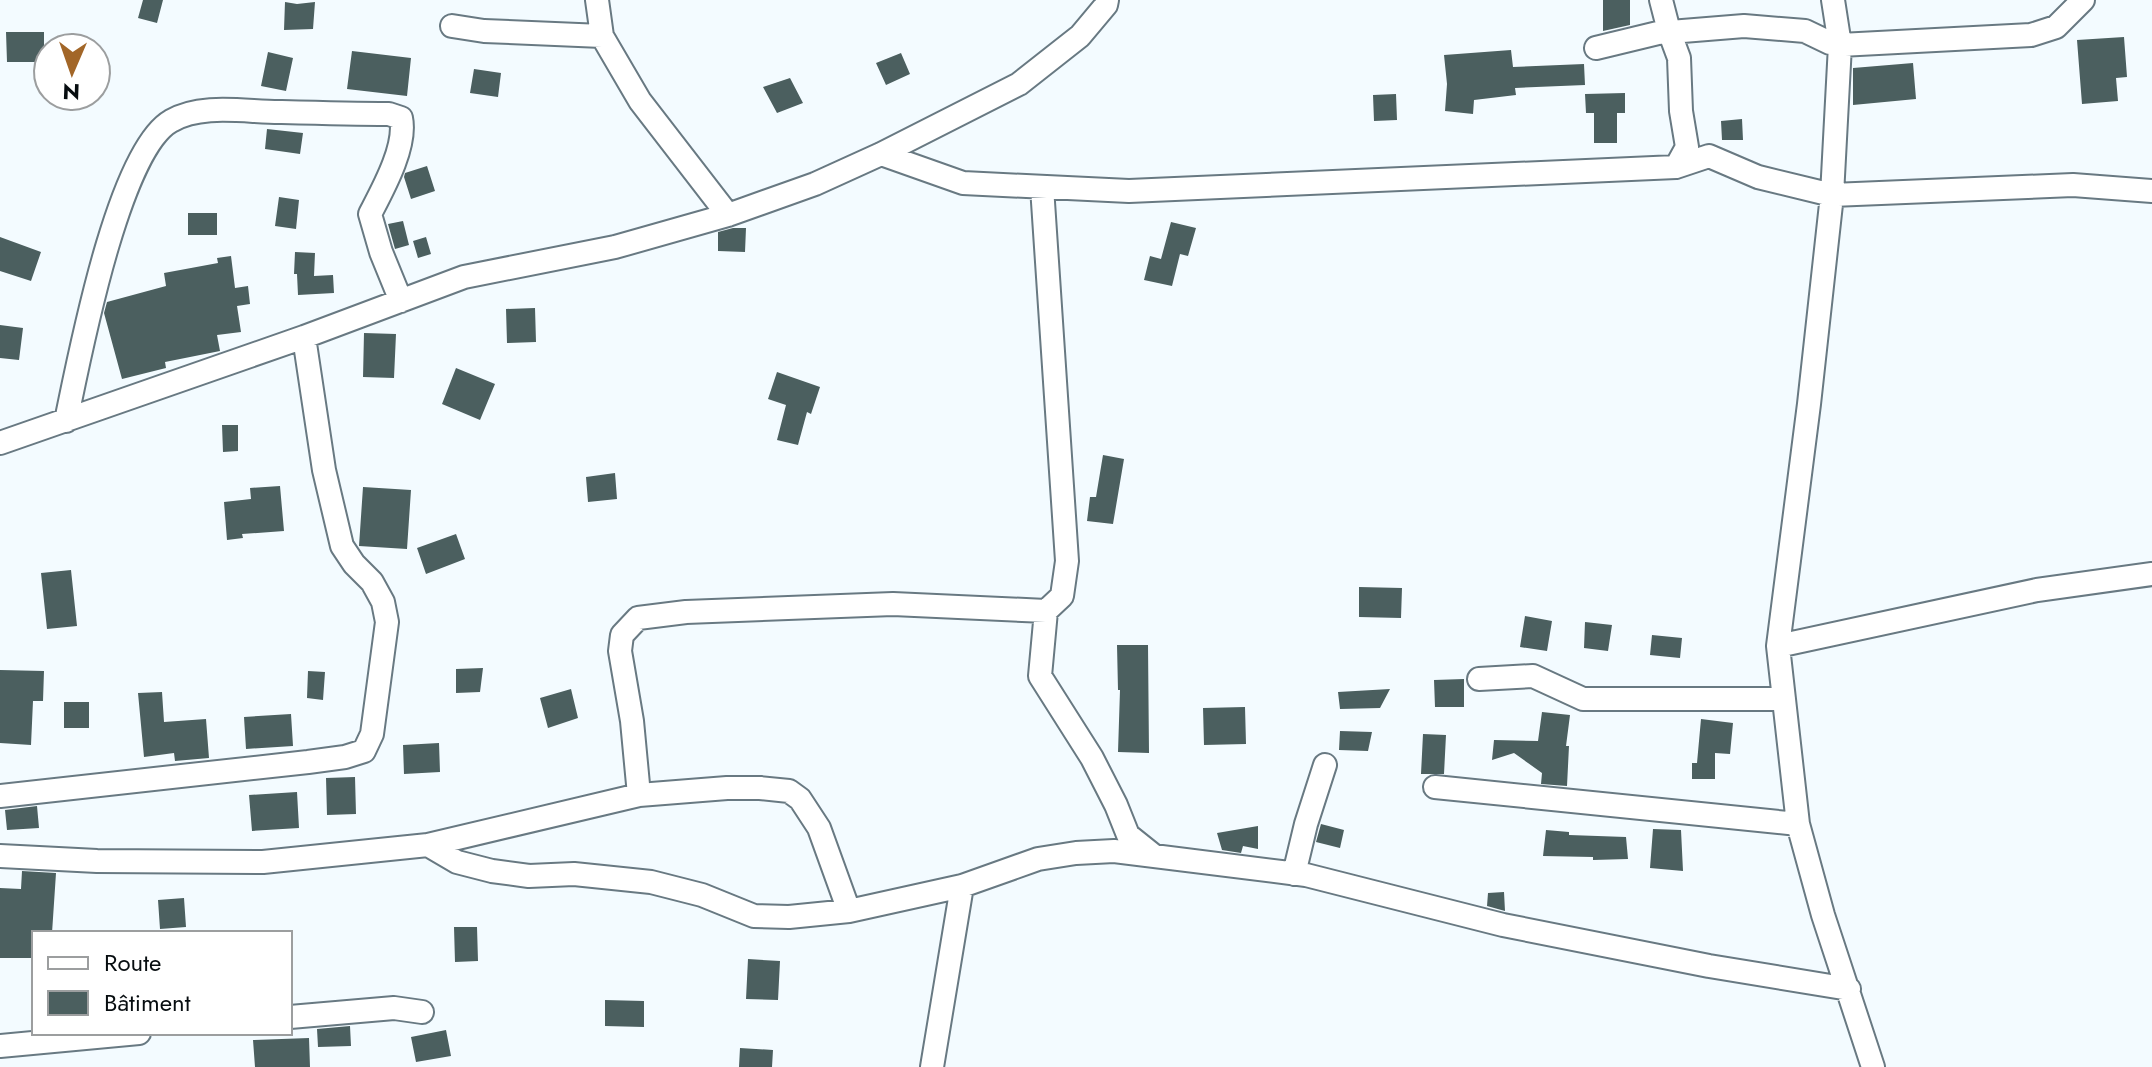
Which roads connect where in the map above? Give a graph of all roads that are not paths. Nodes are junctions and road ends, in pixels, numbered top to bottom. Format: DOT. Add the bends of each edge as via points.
graph roads {
  1 [pos="597,0"];
  2 [pos="1107,0"];
  3 [pos="1661,0"];
  4 [pos="1833,0"];
  5 [pos="2083,0"];
  6 [pos="452,26"];
  7 [pos="1669,31"];
  8 [pos="602,36"];
  9 [pos="1840,45"];
  10 [pos="1596,48"];
  11 [pos="881,154"];
  12 [pos="1676,167"];
  13 [pos="1042,187"];
  14 [pos="2152,191"];
  15 [pos="1832,195"];
  16 [pos="728,215"];
  17 [pos="401,301"];
  18 [pos="304,337"];
  19 [pos="66,421"];
  20 [pos="0,443"];
  21 [pos="2152,574"];
  22 [pos="1046,611"];
  23 [pos="1778,646"];
  24 [pos="1479,679"];
  25 [pos="1784,699"];
  26 [pos="1325,765"];
  27 [pos="1435,787"];
  28 [pos="639,795"];
  29 [pos="0,796"];
  30 [pos="1798,824"];
  31 [pos="428,845"];
  32 [pos="0,856"];
  33 [pos="1154,856"];
  34 [pos="1294,874"];
  35 [pos="962,886"];
  36 [pos="849,911"];
  37 [pos="1849,989"];
  38 [pos="422,1012"];
  39 [pos="292,1017"];
  40 [pos="118,1035"];
  41 [pos="0,1046"];
  42 [pos="932,1067"];
  43 [pos="1873,1067"];
  1 -- 8 [label="street"];
  2 -- 11 [label="street" via="1080,36 1019,84"];
  3 -- 7 [label="street"];
  4 -- 9 [label="street"];
  5 -- 9 [label="street" via="2056,27 2031,35"];
  6 -- 8 [label="street"];
  7 -- 9 [label="street" via="1744,26 1805,31"];
  7 -- 10 [label="street"];
  7 -- 12 [label="street" via="1679,58 1687,147"];
  8 -- 16 [label="street" via="640,101"];
  9 -- 15 [label="street"];
  11 -- 13 [label="street" via="963,183"];
  11 -- 16 [label="street"];
  12 -- 13 [label="street" via="1129,191"];
  12 -- 15 [label="street" via="1709,156 1758,177"];
  13 -- 22 [label="street" via="1067,561 1062,596"];
  14 -- 15 [label="street" via="2073,185"];
  15 -- 23 [label="street"];
  16 -- 17 [label="street" via="615,247 464,277"];
  17 -- 18 [label="street"];
  17 -- 19 [label="street" via="370,214 390,175 403,129 401,118 204,111 171,121 151,140 128,187 98,275"];
  18 -- 19 [label="street"];
  18 -- 29 [label="street" via="324,470 342,546 372,582 387,622 372,734 364,751 308,762"];
  19 -- 20 [label="street"];
  21 -- 23 [label="street" via="2037,590"];
  22 -- 28 [label="street" via="893,604 638,618 622,635 620,651"];
  22 -- 33 [label="street" via="1040,676 1092,758 1128,835"];
  23 -- 25 [label="street"];
  24 -- 25 [label="street" via="1533,676 1583,699"];
  25 -- 30 [label="street"];
  26 -- 34 [label="street"];
  27 -- 30 [label="street"];
  28 -- 31 [label="street"];
  28 -- 36 [label="street" via="727,788 789,791 819,828"];
  30 -- 37 [label="street"];
  31 -- 32 [label="street" via="263,862"];
  31 -- 36 [label="street" via="457,862 492,871 651,882 754,916"];
  33 -- 34 [label="street"];
  33 -- 35 [label="street" via="1076,853 1038,859"];
  34 -- 37 [label="street" via="1503,925"];
  35 -- 36 [label="street"];
  35 -- 42 [label="street"];
  37 -- 43 [label="street"];
  38 -- 39 [label="street" via="394,1008"];
  40 -- 41 [label="street"];
}
